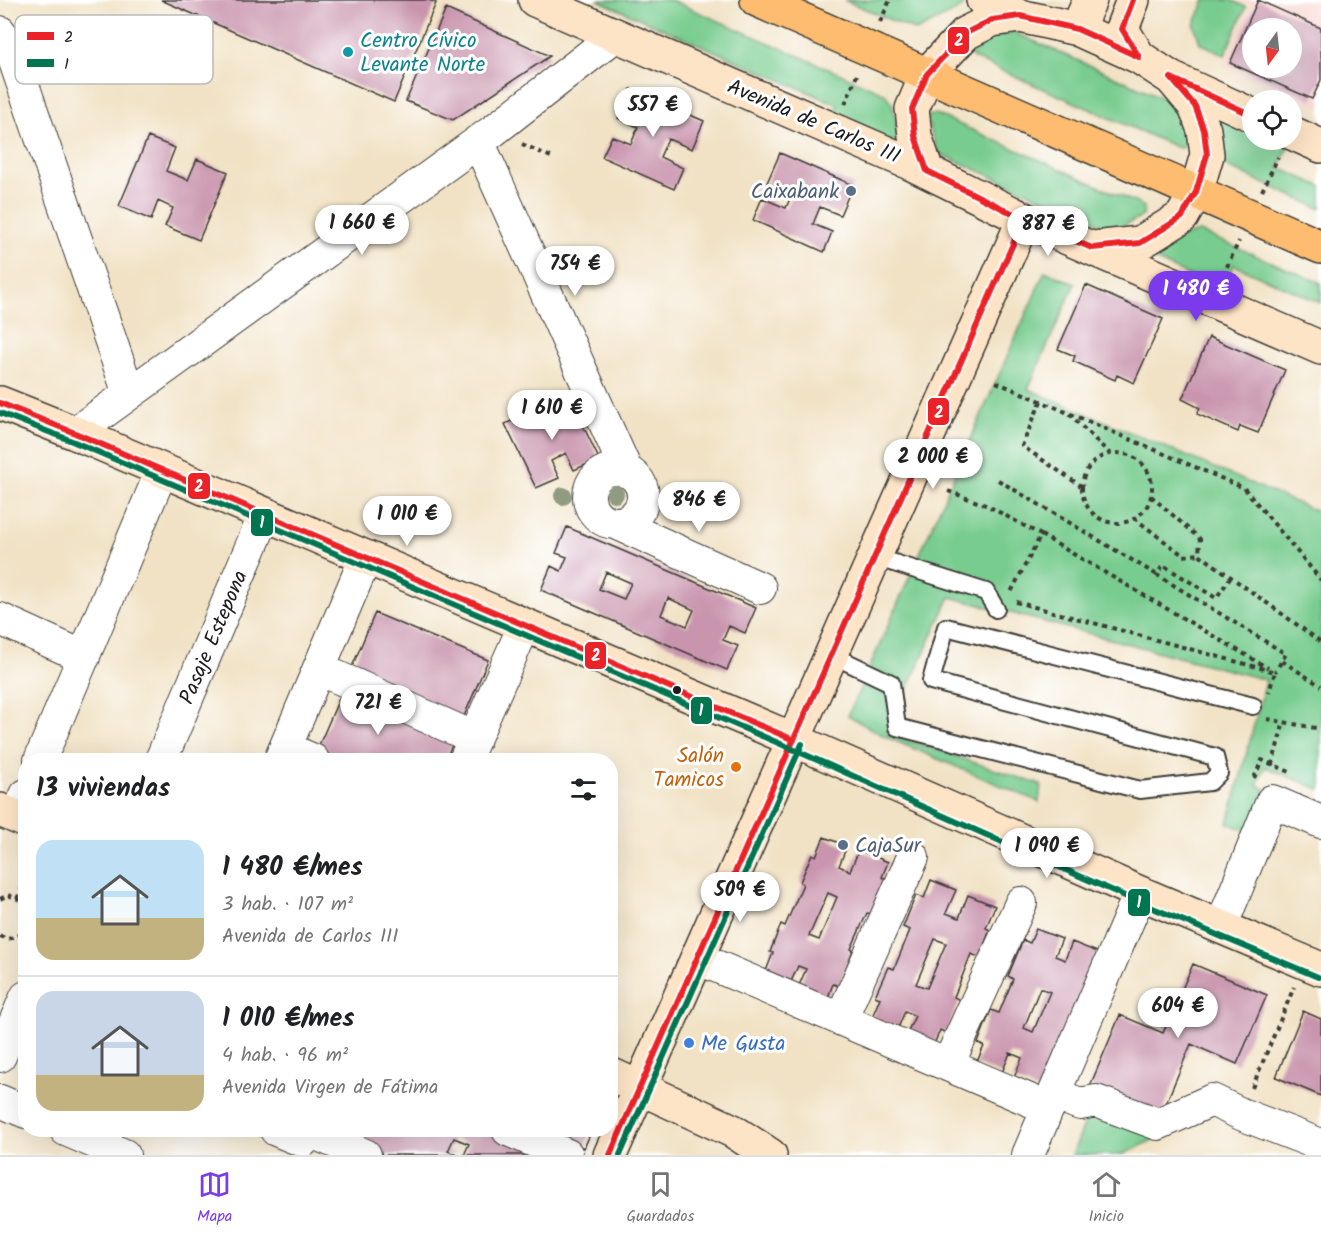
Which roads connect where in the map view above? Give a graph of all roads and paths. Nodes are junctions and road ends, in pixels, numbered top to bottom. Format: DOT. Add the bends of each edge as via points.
graph roads {
  1 [pos="535,0"];
  2 [pos="757,0"];
  3 [pos="983,0"];
  4 [pos="1090,0"];
  5 [pos="1133,0"];
  6 [pos="1020,16"];
  7 [pos="1077,29"];
  8 [pos="0,32"];
  9 [pos="616,35"];
  10 [pos="1139,57"];
  11 [pos="15,62"];
  12 [pos="927,74"];
  13 [pos="1171,78"];
  14 [pos="23,84"];
  15 [pos="1242,111"];
  16 [pos="1302,137"];
  17 [pos="478,141"];
  18 [pos="1321,146"];
  19 [pos="927,171"];
  20 [pos="1196,192"];
  21 [pos="1024,219"];
  22 [pos="1321,247"];
  23 [pos="1092,248"];
  24 [pos="1321,348"];
  25 [pos="996,382"];
  26 [pos="129,394"];
  27 [pos="1041,401"];
  28 [pos="0,403"];
  29 [pos="1066,412"];
  30 [pos="75,433"];
  31 [pos="1110,453"];
  32 [pos="162,470"];
  33 [pos="627,472"];
  34 [pos="998,480"];
  35 [pos="1081,486"];
  36 [pos="948,491"];
  37 [pos="1151,496"];
  38 [pos="265,514"];
  39 [pos="1134,518"];
  40 [pos="618,524"];
  41 [pos="1041,535"];
  42 [pos="1199,554"];
  43 [pos="366,557"];
  44 [pos="875,557"];
  45 [pos="1157,575"];
  46 [pos="1231,577"];
  47 [pos="1321,580"];
  48 [pos="759,588"];
  49 [pos="996,609"];
  50 [pos="0,619"];
  51 [pos="524,626"];
  52 [pos="1321,642"];
  53 [pos="832,655"];
  54 [pos="84,657"];
  55 [pos="1282,661"];
  56 [pos="319,669"];
  57 [pos="1275,672"];
  58 [pos="1321,686"];
  59 [pos="1269,695"];
  60 [pos="1258,712"];
  61 [pos="1284,722"];
  62 [pos="1321,729"];
  63 [pos="794,740"];
  64 [pos="470,749"];
  65 [pos="43,753"];
  66 [pos="164,753"];
  67 [pos="293,753"];
  68 [pos="1269,772"];
  69 [pos="1321,801"];
  70 [pos="1321,822"];
  71 [pos="913,857"];
  72 [pos="1140,893"];
  73 [pos="0,899"];
  74 [pos="17,899"];
  75 [pos="1021,903"];
  76 [pos="1221,927"];
  77 [pos="18,935"];
  78 [pos="0,936"];
  79 [pos="697,958"];
  80 [pos="1313,966"];
  81 [pos="17,1011"];
  82 [pos="841,1019"];
  83 [pos="0,1056"];
  84 [pos="948,1065"];
  85 [pos="625,1080"];
  86 [pos="0,1101"];
  87 [pos="1051,1101"];
  88 [pos="18,1109"];
  89 [pos="1241,1114"];
  90 [pos="618,1115"];
  91 [pos="82,1137"];
  92 [pos="298,1137"];
  93 [pos="525,1137"];
  94 [pos="614,1137"];
  95 [pos="1321,1144"];
  96 [pos="124,1155"];
  97 [pos="365,1155"];
  98 [pos="567,1155"];
  99 [pos="610,1155"];
  100 [pos="770,1155"];
  101 [pos="1028,1155"];
  1 -- 9 [label="street, Avenida de Carlos III"];
  2 -- 12 [label="main road"];
  3 -- 6 [label="street, Avenida de Carlos III"];
  4 -- 7 [label="street"];
  5 -- 10 [label="street" via="1122,29"];
  6 -- 7 [label="street, Avenida de Carlos III"];
  6 -- 12 [label="street, Avenida de Carlos III" via="992,20 966,33"];
  7 -- 10 [label="street, Avenida de Carlos III"];
  8 -- 11 [label="street"];
  9 -- 17 [label="street"];
  9 -- 19 [label="street, Avenida de Carlos III"];
  10 -- 13 [label="street, Avenida de Carlos III"];
  12 -- 19 [label="street, Avenida de Carlos III" via="912,109 915,136"];
  12 -- 20 [label="main road"];
  13 -- 15 [label="street, Avenida de Carlos III"];
  13 -- 20 [label="street, Avenida de Carlos III" via="1195,106 1204,130 1207,155"];
  14 -- 26 [label="street"];
  16 -- 18 [label="street"];
  17 -- 26 [label="street"];
  17 -- 33 [label="street"];
  19 -- 21 [label="street, Avenida de Carlos III"];
  20 -- 22 [label="main road"];
  20 -- 23 [label="street, Avenida de Carlos III" via="1182,217 1140,243"];
  21 -- 23 [label="street, Avenida de Carlos III"];
  21 -- 44 [label="street"];
  23 -- 24 [label="street, Avenida de Carlos III"];
  25 -- 27 [label="path"];
  26 -- 30 [label="street"];
  27 -- 29 [label="path"];
  27 -- 35 [label="path" via="1022,446"];
  28 -- 30 [label="street"];
  29 -- 31 [label="path"];
  29 -- 47 [label="path" via="1244,488"];
  30 -- 32 [label="street"];
  31 -- 35 [label="path" via="1090,465"];
  31 -- 37 [label="path" via="1133,456 1142,463 1149,473"];
  32 -- 38 [label="street"];
  32 -- 54 [label="street"];
  33 -- 40 [label="street" via="639,482 642,500 634,516"];
  33 -- 40 [label="street" via="608,470 590,488 594,513"];
  34 -- 45 [label="path"];
  35 -- 39 [label="path" via="1082,498 1096,517 1118,524"];
  36 -- 41 [label="path" via="988,506"];
  37 -- 39 [label="path" via="1147,507"];
  37 -- 42 [label="path" via="1200,539"];
  38 -- 43 [label="street"];
  38 -- 66 [label="street, Pasaje Estepona"];
  39 -- 42 [label="path" via="1184,556"];
  40 -- 48 [label="street"];
  41 -- 57 [label="path"];
  41 -- 57 [label="path" via="1008,600"];
  42 -- 46 [label="path"];
  43 -- 51 [label="street"];
  43 -- 56 [label="street"];
  44 -- 49 [label="lane" via="986,592"];
  44 -- 53 [label="street"];
  45 -- 46 [label="path" via="1163,565 1215,598"];
  45 -- 55 [label="path" via="1286,654"];
  46 -- 52 [label="path"];
  50 -- 54 [label="street"];
  51 -- 63 [label="street"];
  51 -- 64 [label="street"];
  53 -- 60 [label="lane" via="891,683 897,727 1140,790 1209,782 1219,773 1215,757 931,681 946,627"];
  53 -- 63 [label="street"];
  54 -- 65 [label="street"];
  55 -- 57 [label="path"];
  55 -- 58 [label="path"];
  56 -- 64 [label="street"];
  56 -- 67 [label="street"];
  57 -- 59 [label="path"];
  60 -- 61 [label="path"];
  61 -- 62 [label="path"];
  61 -- 68 [label="path"];
  63 -- 72 [label="street"];
  63 -- 79 [label="street"];
  68 -- 69 [label="street"];
  70 -- 76 [label="street" via="1272,801"];
  71 -- 82 [label="street"];
  72 -- 76 [label="street"];
  72 -- 87 [label="street"];
  73 -- 74 [label="path" via="8,895"];
  75 -- 84 [label="street"];
  76 -- 80 [label="street"];
  77 -- 78 [label="path" via="8,939"];
  79 -- 82 [label="street"];
  79 -- 85 [label="street"];
  80 -- 89 [label="path"];
  81 -- 83 [label="street"];
  82 -- 84 [label="street"];
  84 -- 87 [label="street"];
  85 -- 90 [label="street"];
  85 -- 100 [label="street" via="733,1131"];
  86 -- 88 [label="street"];
  87 -- 89 [label="street" via="1095,1101 1158,1125 1212,1100"];
  87 -- 101 [label="street"];
  89 -- 95 [label="street"];
  91 -- 96 [label="street"];
  92 -- 97 [label="street"];
  93 -- 98 [label="street"];
  94 -- 99 [label="street"];
}
